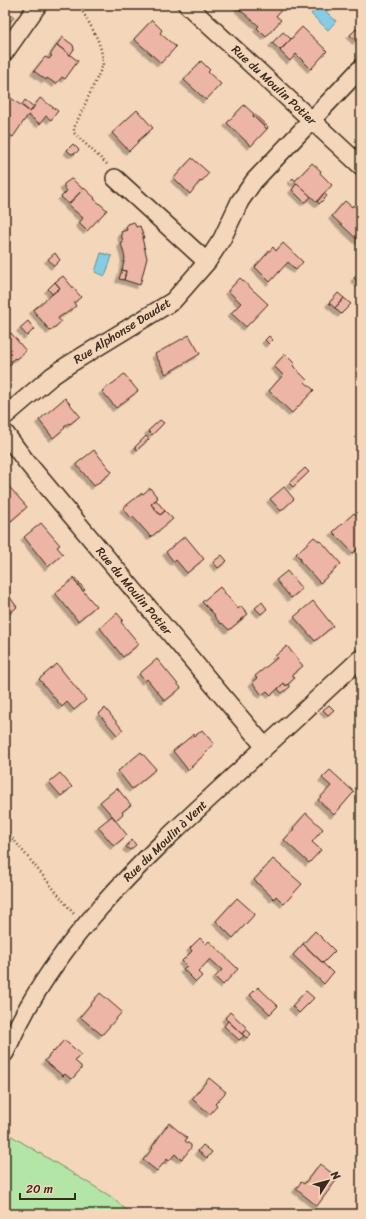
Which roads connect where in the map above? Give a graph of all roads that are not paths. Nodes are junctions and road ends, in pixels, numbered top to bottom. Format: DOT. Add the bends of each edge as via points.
graph roads {
  1 [pos="38,5"];
  2 [pos="187,5"];
  3 [pos="5,52"];
  4 [pos="361,68"];
  5 [pos="311,120"];
  6 [pos="361,166"];
  7 [pos="115,178"];
  8 [pos="208,262"];
  9 [pos="5,416"];
  10 [pos="5,433"];
  11 [pos="361,658"];
  12 [pos="265,747"];
  13 [pos="5,1053"];
  1 -- 3 [label="street"];
  2 -- 5 [label="street, Rue du Moulin Potier"];
  4 -- 5 [label="street, Rue Alphonse Daudet"];
  5 -- 6 [label="street, Rue du Moulin Potier"];
  5 -- 8 [label="street, Rue Alphonse Daudet" via="246,191"];
  7 -- 8 [label="street"];
  8 -- 9 [label="street, Rue Alphonse Daudet" via="173,300 68,364"];
  10 -- 12 [label="street, Rue du Moulin Potier"];
  11 -- 12 [label="street, Rue du Moulin à Vent"];
  12 -- 13 [label="street, Rue du Moulin à Vent" via="137,867 84,926 40,987"];
}
